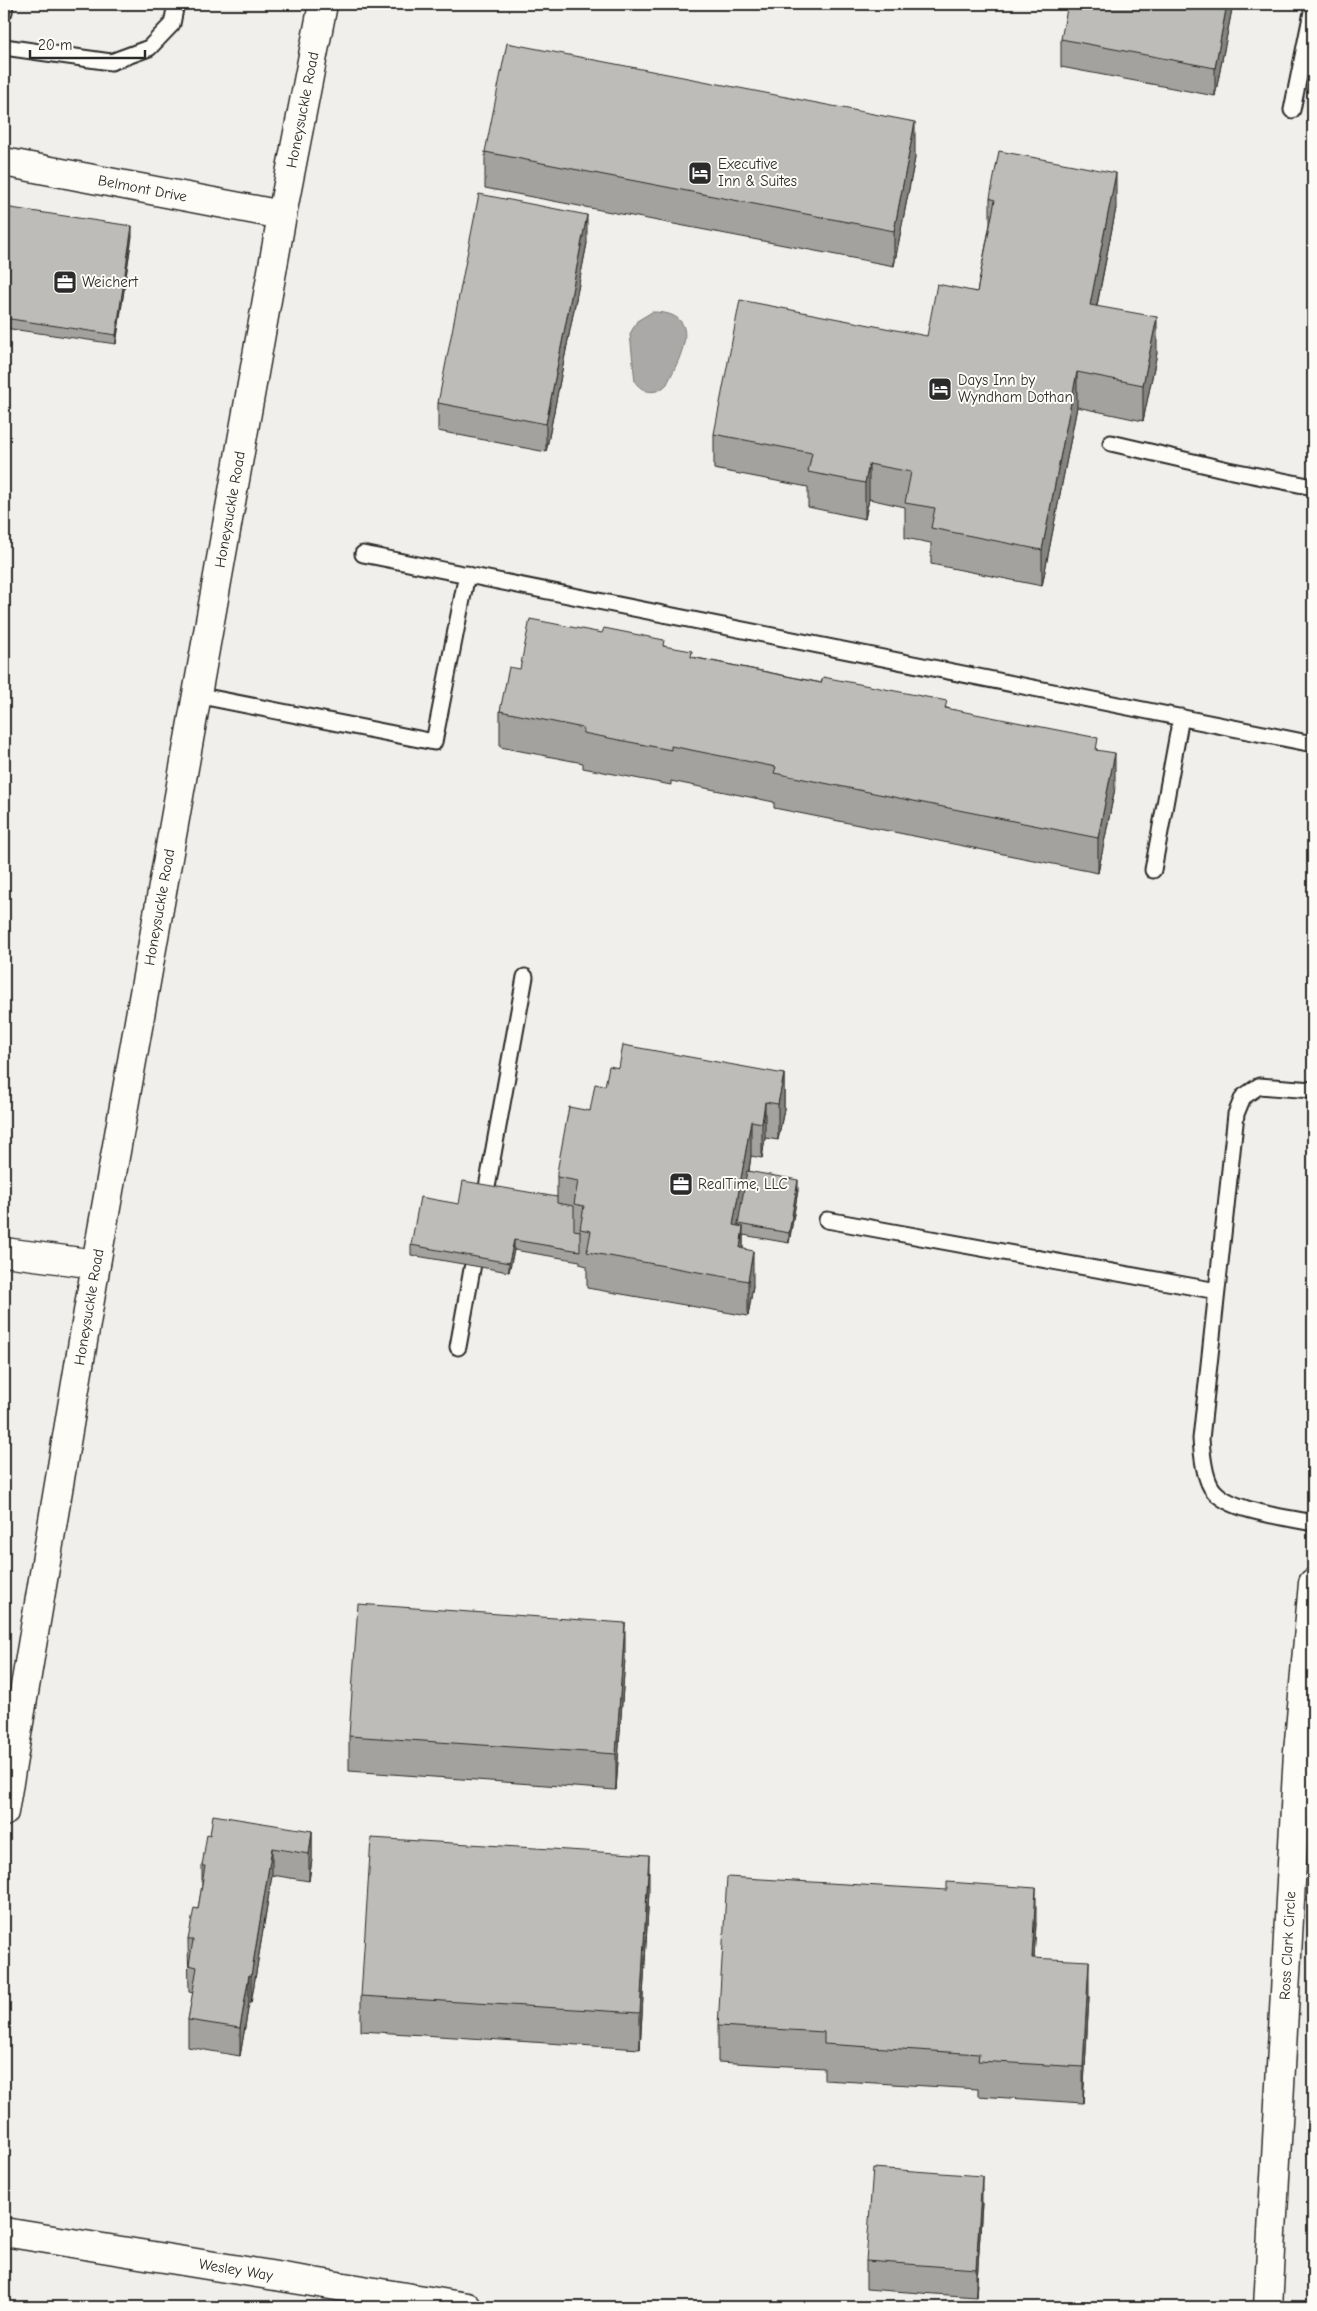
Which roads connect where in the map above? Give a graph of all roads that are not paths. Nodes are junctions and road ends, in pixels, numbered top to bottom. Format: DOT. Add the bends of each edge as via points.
graph roads {
  1 [pos="5,4"];
  2 [pos="176,4"];
  3 [pos="323,4"];
  4 [pos="1313,7"];
  5 [pos="4,12"];
  6 [pos="4,47"];
  7 [pos="1292,110"];
  8 [pos="4,162"];
  9 [pos="282,215"];
  10 [pos="1111,443"];
  11 [pos="1313,487"];
  12 [pos="364,554"];
  13 [pos="468,574"];
  14 [pos="196,695"];
  15 [pos="1181,718"];
  16 [pos="1313,744"];
  17 [pos="1153,870"];
  18 [pos="525,977"];
  19 [pos="1313,1090"];
  20 [pos="827,1220"];
  21 [pos="4,1252"];
  22 [pos="96,1264"];
  23 [pos="1217,1291"];
  24 [pos="458,1347"];
  25 [pos="1313,1523"];
  26 [pos="1313,1583"];
  27 [pos="4,1812"];
  28 [pos="4,2232"];
  29 [pos="467,2307"];
  30 [pos="1268,2307"];
  1 -- 5 [label="lane"];
  2 -- 6 [label="lane" via="172,24 149,48 111,62"];
  3 -- 9 [label="main road, Honeysuckle Road"];
  4 -- 7 [label="lane"];
  8 -- 9 [label="main road, Belmont Drive"];
  9 -- 14 [label="main road, Honeysuckle Road"];
  10 -- 11 [label="lane"];
  12 -- 13 [label="lane"];
  13 -- 14 [label="lane" via="434,742"];
  13 -- 15 [label="lane"];
  14 -- 22 [label="main road, Honeysuckle Road"];
  15 -- 16 [label="lane"];
  15 -- 17 [label="lane"];
  18 -- 24 [label="lane"];
  19 -- 23 [label="lane" via="1259,1086 1243,1097 1236,1114"];
  20 -- 23 [label="lane"];
  21 -- 22 [label="main road"];
  22 -- 27 [label="main road, Honeysuckle Road"];
  23 -- 25 [label="lane" via="1201,1439 1202,1461 1213,1490 1226,1500 1254,1510"];
  26 -- 30 [label="main road, Ross Clark Circle" via="1297,1762"];
  28 -- 29 [label="main road, Wesley Way"];
}
